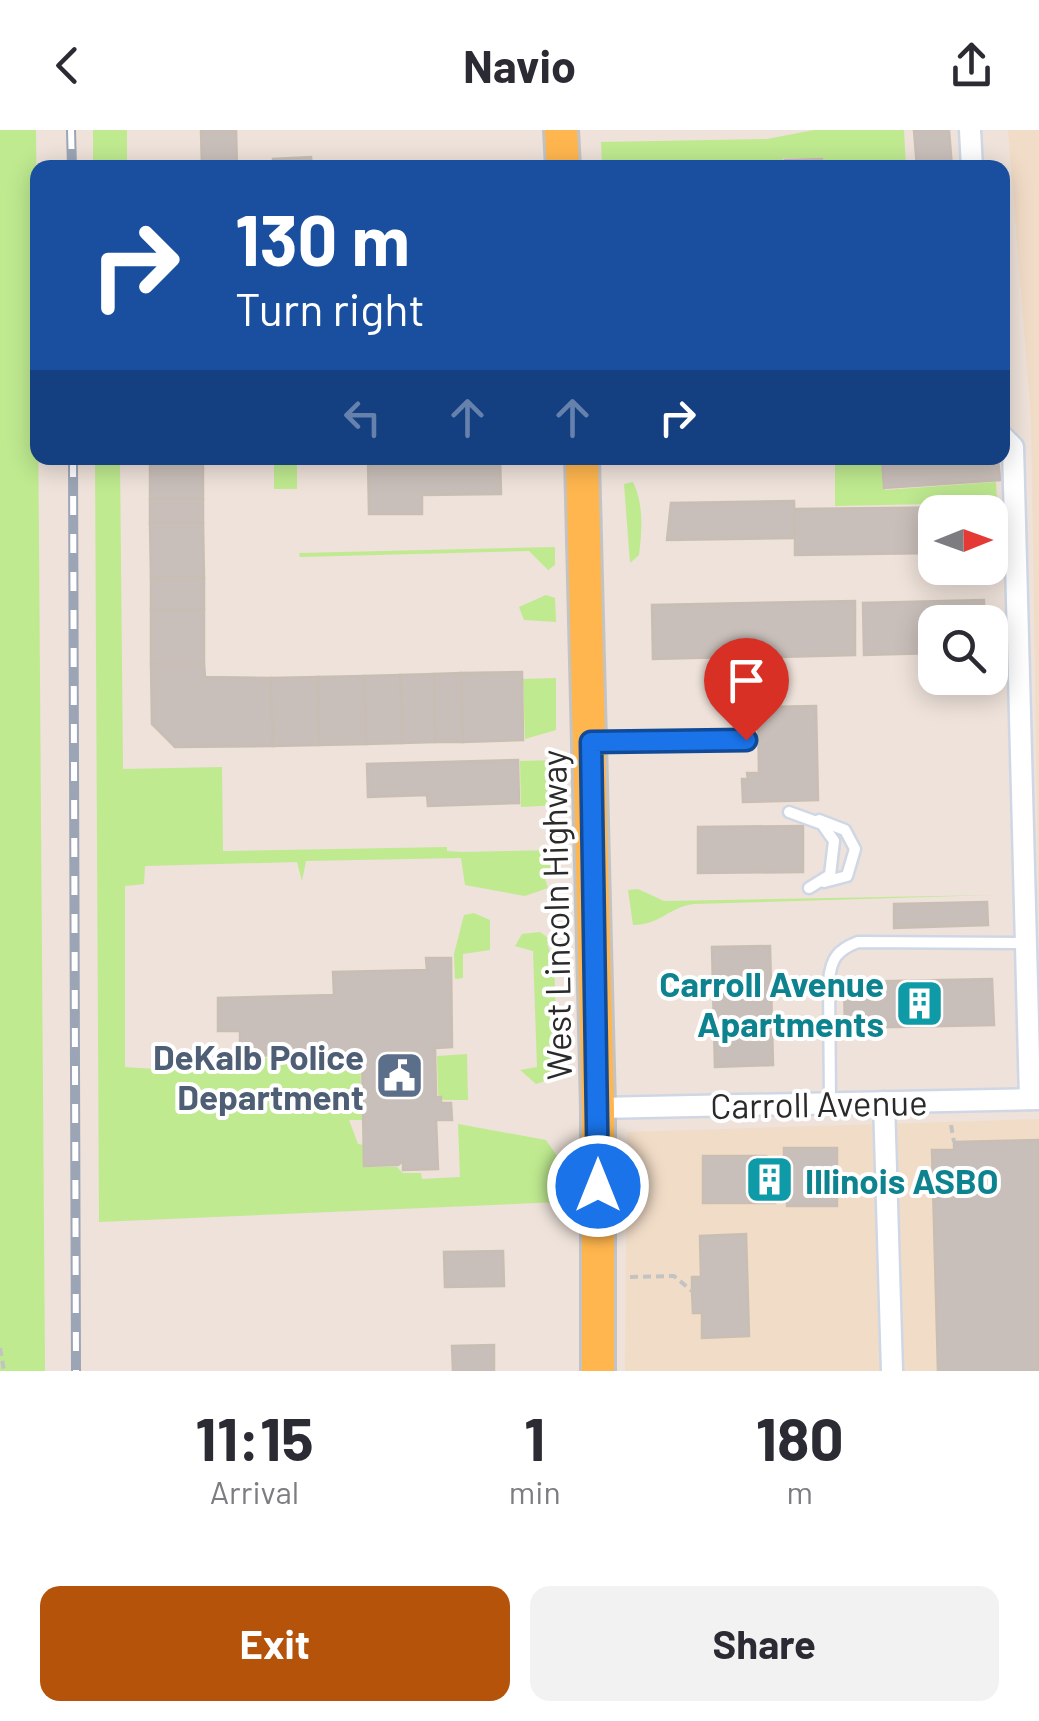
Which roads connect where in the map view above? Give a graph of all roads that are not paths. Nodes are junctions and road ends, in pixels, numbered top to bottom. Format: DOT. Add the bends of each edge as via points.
graph roads {
  1 [pos="560,130"];
  2 [pos="970,130"];
  3 [pos="562,160"];
  4 [pos="972,160"];
  5 [pos="1010,444"];
  6 [pos="582,465"];
  7 [pos="746,740"];
  8 [pos="591,742"];
  9 [pos="789,812"];
  10 [pos="812,819"];
  11 [pos="823,882"];
  12 [pos="808,888"];
  13 [pos="1026,943"];
  14 [pos="1035,1099"];
  15 [pos="884,1102"];
  16 [pos="830,1103"];
  17 [pos="598,1108"];
  18 [pos="598,1371"];
  19 [pos="892,1371"];
  1 -- 3 [label="main road"];
  2 -- 4 [label="street"];
  5 -- 13 [label="street"];
  6 -- 8 [label="main road, West Lincoln Highway"];
  7 -- 8 [label="lane"];
  8 -- 17 [label="main road, West Lincoln Highway"];
  9 -- 10 [label="lane"];
  10 -- 11 [label="lane" via="834,841 835,864"];
  10 -- 11 [label="lane" via="845,830 855,848 847,876"];
  11 -- 12 [label="lane"];
  13 -- 14 [label="street"];
  13 -- 16 [label="lane" via="843,947 831,961 829,980"];
  14 -- 15 [label="street, Carroll Avenue"];
  15 -- 16 [label="street, Carroll Avenue"];
  15 -- 19 [label="street"];
  16 -- 17 [label="street, Carroll Avenue"];
  17 -- 18 [label="main road, West Lincoln Highway"];
}
